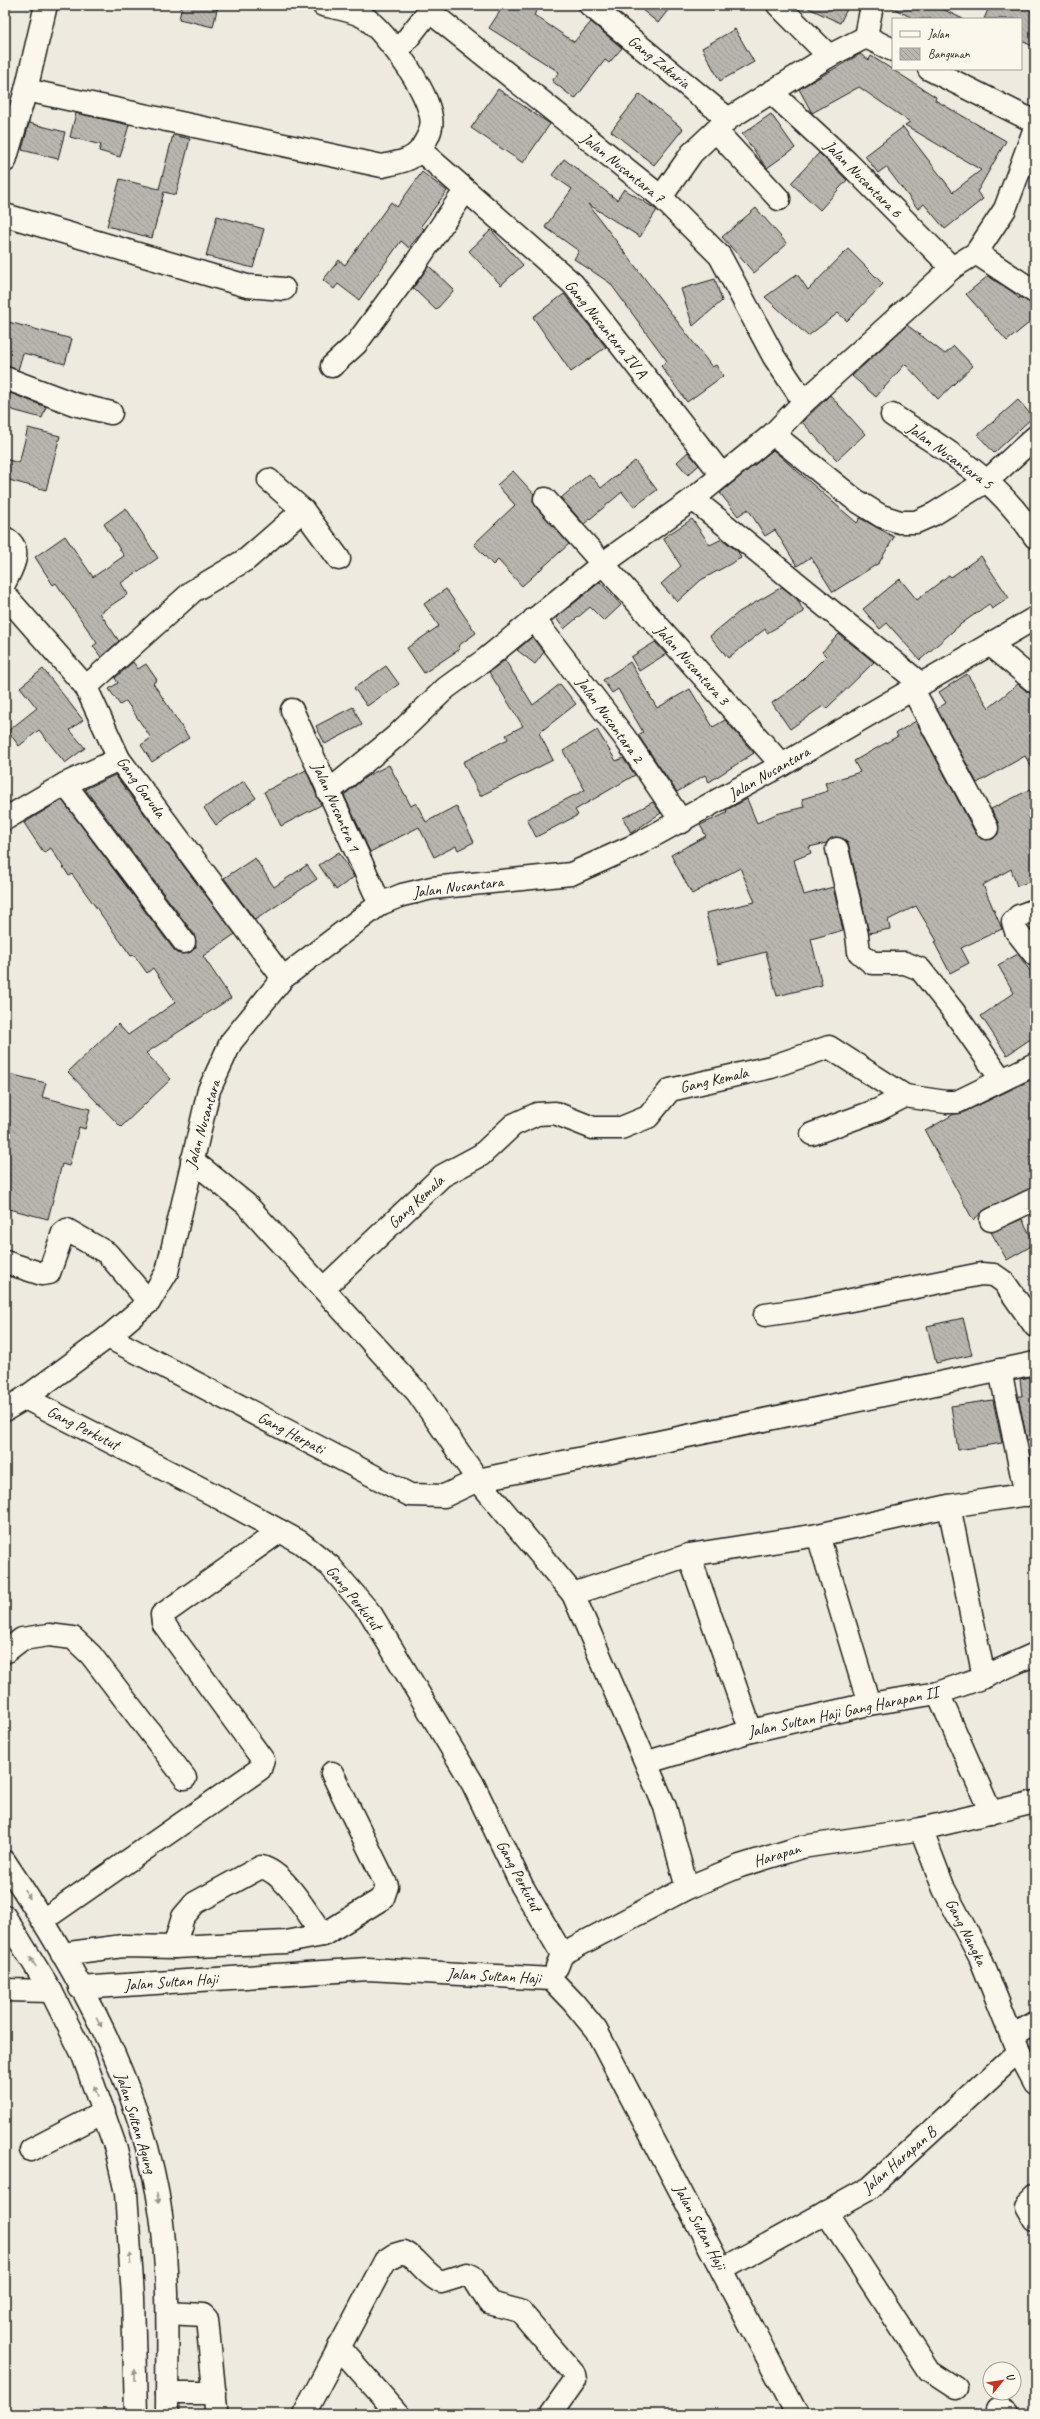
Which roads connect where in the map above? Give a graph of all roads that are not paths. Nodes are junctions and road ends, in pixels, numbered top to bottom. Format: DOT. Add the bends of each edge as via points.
graph roads {
  1 [pos="46,5"];
  2 [pos="323,5"];
  3 [pos="590,5"];
  4 [pos="778,5"];
  5 [pos="872,5"];
  6 [pos="351,8"];
  7 [pos="431,8"];
  8 [pos="866,37"];
  9 [pos="892,50"];
  10 [pos="398,51"];
  11 [pos="829,56"];
  12 [pos="931,70"];
  13 [pos="26,90"];
  14 [pos="771,92"];
  15 [pos="1035,122"];
  16 [pos="722,125"];
  17 [pos="1035,128"];
  18 [pos="420,150"];
  19 [pos="5,161"];
  20 [pos="465,191"];
  21 [pos="661,198"];
  22 [pos="779,199"];
  23 [pos="5,215"];
  24 [pos="976,253"];
  25 [pos="952,268"];
  26 [pos="284,289"];
  27 [pos="1035,292"];
  28 [pos="332,366"];
  29 [pos="5,378"];
  30 [pos="804,402"];
  31 [pos="111,413"];
  32 [pos="892,415"];
  33 [pos="773,434"];
  34 [pos="1035,437"];
  35 [pos="722,475"];
  36 [pos="268,480"];
  37 [pos="988,480"];
  38 [pos="545,499"];
  39 [pos="693,499"];
  40 [pos="303,510"];
  41 [pos="1035,537"];
  42 [pos="5,538"];
  43 [pos="339,559"];
  44 [pos="601,565"];
  45 [pos="5,582"];
  46 [pos="5,595"];
  47 [pos="1035,618"];
  48 [pos="534,619"];
  49 [pos="990,644"];
  50 [pos="1035,682"];
  51 [pos="917,686"];
  52 [pos="86,687"];
  53 [pos="292,710"];
  54 [pos="119,759"];
  55 [pos="782,765"];
  56 [pos="65,784"];
  57 [pos="328,792"];
  58 [pos="5,819"];
  59 [pos="682,822"];
  60 [pos="987,828"];
  61 [pos="837,849"];
  62 [pos="380,904"];
  63 [pos="1035,910"];
  64 [pos="184,942"];
  65 [pos="1035,955"];
  66 [pos="282,978"];
  67 [pos="1035,1064"];
  68 [pos="1001,1079"];
  69 [pos="905,1096"];
  70 [pos="812,1134"];
  71 [pos="192,1160"];
  72 [pos="1035,1199"];
  73 [pos="991,1220"];
  74 [pos="5,1262"];
  75 [pos="324,1288"];
  76 [pos="149,1302"];
  77 [pos="765,1315"];
  78 [pos="1035,1326"];
  79 [pos="108,1337"];
  80 [pos="1035,1363"];
  81 [pos="1000,1370"];
  82 [pos="25,1398"];
  83 [pos="5,1410"];
  84 [pos="478,1480"];
  85 [pos="1030,1494"];
  86 [pos="949,1506"];
  87 [pos="280,1531"];
  88 [pos="818,1535"];
  89 [pos="689,1555"];
  90 [pos="573,1594"];
  91 [pos="5,1652"];
  92 [pos="1035,1654"];
  93 [pos="984,1678"];
  94 [pos="938,1693"];
  95 [pos="869,1704"];
  96 [pos="751,1731"];
  97 [pos="648,1762"];
  98 [pos="332,1773"];
  99 [pos="185,1778"];
  100 [pos="1035,1802"];
  101 [pos="991,1813"];
  102 [pos="921,1829"];
  103 [pos="5,1862"];
  104 [pos="687,1888"];
  105 [pos="5,1917"];
  106 [pos="43,1920"];
  107 [pos="322,1935"];
  108 [pos="174,1947"];
  109 [pos="62,1954"];
  110 [pos="562,1954"];
  111 [pos="552,1979"];
  112 [pos="80,1988"];
  113 [pos="6,1990"];
  114 [pos="51,1990"];
  115 [pos="1035,2023"];
  116 [pos="1015,2044"];
  117 [pos="1035,2084"];
  118 [pos="104,2112"];
  119 [pos="31,2150"];
  120 [pos="1035,2198"];
  121 [pos="826,2212"];
  122 [pos="1035,2220"];
  123 [pos="723,2268"];
  124 [pos="168,2313"];
  125 [pos="339,2347"];
  126 [pos="955,2388"];
  127 [pos="167,2404"];
  128 [pos="136,2414"];
  129 [pos="304,2414"];
  130 [pos="398,2414"];
  131 [pos="551,2414"];
  132 [pos="797,2414"];
  1 -- 13 [label="street"];
  2 -- 6 [label="street"];
  3 -- 16 [label="street, Gang Zakaria"];
  4 -- 11 [label="street"];
  5 -- 8 [label="street"];
  6 -- 10 [label="street" via="375,25"];
  7 -- 10 [label="street, Jalan Nusantara 7"];
  7 -- 21 [label="street, Jalan Nusantara 7"];
  8 -- 9 [label="street"];
  8 -- 11 [label="street"];
  10 -- 18 [label="street" via="430,114 431,127"];
  11 -- 14 [label="street"];
  12 -- 15 [label="street"];
  13 -- 18 [label="street" via="382,166 409,159"];
  13 -- 19 [label="street"];
  14 -- 16 [label="street"];
  14 -- 25 [label="street, Jalan Nusantara 6" via="847,162"];
  16 -- 21 [label="street" via="692,153"];
  16 -- 22 [label="street, Gang Zakaria"];
  17 -- 24 [label="street" via="1005,209"];
  18 -- 20 [label="street, Gang Nusantara IV A"];
  20 -- 28 [label="street" via="356,344"];
  20 -- 35 [label="street, Gang Nusantara IV A" via="573,284"];
  21 -- 30 [label="street, Jalan Nusantara 7" via="720,256 774,357"];
  23 -- 26 [label="street" via="247,286"];
  24 -- 25 [label="street"];
  24 -- 27 [label="street"];
  25 -- 30 [label="street"];
  29 -- 31 [label="street" via="74,404"];
  30 -- 33 [label="street"];
  32 -- 37 [label="street, Jalan Nusantara 5"];
  33 -- 35 [label="street"];
  33 -- 37 [label="street" via="854,499 881,516 900,522 916,522 934,514"];
  34 -- 37 [label="street"];
  35 -- 39 [label="street"];
  36 -- 40 [label="street"];
  37 -- 41 [label="street, Jalan Nusantara 5" via="1023,518"];
  38 -- 44 [label="street, Jalan Nusantara 3"];
  39 -- 44 [label="street"];
  39 -- 51 [label="street"];
  40 -- 43 [label="street"];
  40 -- 52 [label="street" via="247,560 193,591"];
  42 -- 45 [label="street" via="10,541 16,552 15,561"];
  44 -- 48 [label="street"];
  44 -- 55 [label="street, Jalan Nusantara 3"];
  46 -- 52 [label="street, Gang Garuda"];
  47 -- 49 [label="street, Jalan Nusantara"];
  48 -- 57 [label="street" via="446,688 395,737"];
  48 -- 59 [label="street, Jalan Nusantara 2" via="625,738"];
  49 -- 50 [label="street"];
  49 -- 51 [label="street, Jalan Nusantara"];
  51 -- 55 [label="street, Jalan Nusantara"];
  51 -- 60 [label="street"];
  52 -- 54 [label="street, Gang Garuda"];
  53 -- 57 [label="street, Jalan Nusantra 1"];
  54 -- 56 [label="street"];
  54 -- 66 [label="street, Gang Garuda"];
  55 -- 59 [label="street, Jalan Nusantara"];
  56 -- 58 [label="street"];
  56 -- 64 [label="street"];
  57 -- 62 [label="street, Jalan Nusantra 1"];
  59 -- 62 [label="street, Jalan Nusantara" via="571,874 432,888 402,894"];
  61 -- 68 [label="street" via="859,952 872,963 905,962 920,969"];
  62 -- 66 [label="street, Jalan Nusantara"];
  63 -- 65 [label="street" via="1019,916 1013,922 1016,931"];
  66 -- 71 [label="street, Jalan Nusantara" via="231,1042 209,1090"];
  67 -- 68 [label="street"];
  68 -- 69 [label="street" via="957,1102"];
  69 -- 70 [label="street" via="878,1110"];
  69 -- 75 [label="street, Gang Kemala" via="829,1047 771,1067 670,1090 648,1117 621,1128 593,1128 555,1113 537,1114 513,1125 481,1155 442,1176"];
  71 -- 75 [label="street" via="246,1204"];
  71 -- 76 [label="street, Jalan Nusantara" via="167,1272"];
  72 -- 73 [label="street"];
  74 -- 76 [label="street" via="42,1274 49,1273 63,1233 67,1230 107,1253"];
  75 -- 84 [label="street" via="417,1392"];
  76 -- 79 [label="street, Jalan Nusantara"];
  77 -- 78 [label="street" via="981,1274 994,1274 1004,1282"];
  79 -- 82 [label="street, Jalan Nusantara"];
  79 -- 84 [label="street, Gang Herpati" via="410,1495 444,1496"];
  80 -- 81 [label="street, Gang Herpati"];
  81 -- 84 [label="street, Gang Herpati"];
  81 -- 85 [label="street"];
  82 -- 83 [label="street, Jalan Nusantara"];
  82 -- 87 [label="street, Gang Perkutut"];
  84 -- 90 [label="street"];
  85 -- 86 [label="street"];
  86 -- 88 [label="street"];
  86 -- 93 [label="street"];
  87 -- 106 [label="street" via="162,1615 163,1622 263,1760 260,1769"];
  87 -- 110 [label="street, Gang Perkutut" via="300,1542 330,1566 371,1614 472,1784 522,1886"];
  88 -- 89 [label="street"];
  88 -- 95 [label="street"];
  89 -- 90 [label="street"];
  89 -- 96 [label="street"];
  90 -- 97 [label="street"];
  91 -- 99 [label="street" via="22,1639 50,1635 73,1638 91,1655"];
  92 -- 93 [label="street, Jalan Sultan Haji Gang Harapan II"];
  93 -- 94 [label="street, Jalan Sultan Haji Gang Harapan II"];
  94 -- 95 [label="street, Jalan Sultan Haji Gang Harapan II"];
  94 -- 101 [label="street"];
  95 -- 96 [label="street, Jalan Sultan Haji Gang Harapan II"];
  96 -- 97 [label="street, Jalan Sultan Haji Gang Harapan II"];
  97 -- 104 [label="street" via="665,1807"];
  98 -- 107 [label="street" via="387,1886 383,1898"];
  100 -- 101 [label="street, Harapan"];
  101 -- 102 [label="street, Harapan"];
  102 -- 104 [label="street, Harapan" via="802,1847 740,1866"];
  102 -- 116 [label="street, Gang Nangka" via="944,1889 980,1957"];
  103 -- 106 [label="street, Jalan Sultan Agung, one-way"];
  104 -- 110 [label="street, Harapan"];
  114 -- 105 [label="street, Jalan Sultan Agung, one-way"];
  106 -- 109 [label="street, Jalan Sultan Agung"];
  107 -- 108 [label="street" via="286,1942"];
  107 -- 108 [label="street" via="281,1878 271,1869 261,1867 188,1910"];
  108 -- 109 [label="street" via="123,1946"];
  109 -- 112 [label="street, Jalan Sultan Agung"];
  110 -- 111 [label="street"];
  111 -- 112 [label="street, Jalan Sultan Haji" via="368,1969"];
  111 -- 123 [label="street, Jalan Sultan Haji" via="596,2030"];
  112 -- 124 [label="street, Jalan Sultan Agung, one-way" via="108,2040 132,2100 149,2157 161,2215"];
  113 -- 114 [label="street"];
  118 -- 114 [label="street, Jalan Sultan Agung, one-way" via="83,2055"];
  115 -- 116 [label="street"];
  116 -- 117 [label="street, Gang Nangka"];
  116 -- 121 [label="street, Jalan Harapan B" via="890,2172 870,2188"];
  118 -- 119 [label="street"];
  128 -- 118 [label="street, Jalan Sultan Agung, one-way" via="133,2297 126,2193"];
  120 -- 122 [label="street" via="1027,2206"];
  121 -- 123 [label="street, Jalan Harapan B"];
  121 -- 126 [label="street" via="929,2371"];
  123 -- 132 [label="street, Jalan Sultan Haji"];
  124 -- 127 [label="street, Jalan Sultan Agung"];
  124 -- 127 [label="street" via="203,2315 207,2319 216,2401"];
  125 -- 129 [label="street"];
  125 -- 130 [label="street"];
  125 -- 131 [label="street" via="385,2261 404,2252 411,2255 430,2277 441,2282 467,2274 472,2276 489,2303 523,2314 574,2374 575,2380"];
}
